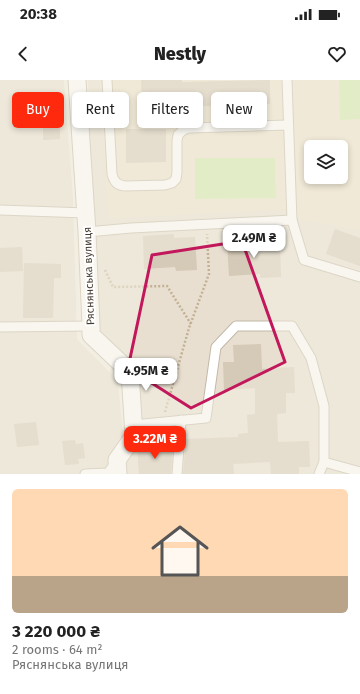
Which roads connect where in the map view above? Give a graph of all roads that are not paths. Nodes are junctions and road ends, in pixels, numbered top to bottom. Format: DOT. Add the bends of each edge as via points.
graph roads {
  1 [pos="77,80"];
  2 [pos="107,80"];
  3 [pos="287,80"];
  4 [pos="288,125"];
  5 [pos="0,210"];
  6 [pos="86,213"];
  7 [pos="292,220"];
  8 [pos="87,232"];
  9 [pos="360,277"];
  10 [pos="91,326"];
  11 [pos="0,327"];
  12 [pos="181,420"];
  13 [pos="133,424"];
  14 [pos="324,462"];
  15 [pos="117,467"];
  16 [pos="360,472"];
  17 [pos="85,474"];
  18 [pos="177,474"];
  19 [pos="320,474"];
  1 -- 6 [label="street, Ряснянська вулиця"];
  2 -- 4 [label="lane" via="112,174 118,185 172,183 177,172 178,135 183,130"];
  3 -- 4 [label="lane"];
  4 -- 7 [label="lane"];
  5 -- 6 [label="lane"];
  6 -- 8 [label="street, Ряснянська вулиця"];
  7 -- 8 [label="lane"];
  7 -- 9 [label="lane" via="304,260"];
  8 -- 10 [label="street, Ряснянська вулиця"];
  10 -- 11 [label="lane"];
  10 -- 13 [label="street, Ряснянська вулиця" via="91,335 130,372"];
  12 -- 13 [label="lane"];
  12 -- 14 [label="lane" via="206,418 216,347 236,326 292,326 311,358 324,406"];
  12 -- 18 [label="lane"];
  13 -- 15 [label="street, Ряснянська вулиця" via="134,436"];
  14 -- 16 [label="lane"];
  14 -- 19 [label="lane"];
  15 -- 17 [label="lane" via="108,473"];
}
